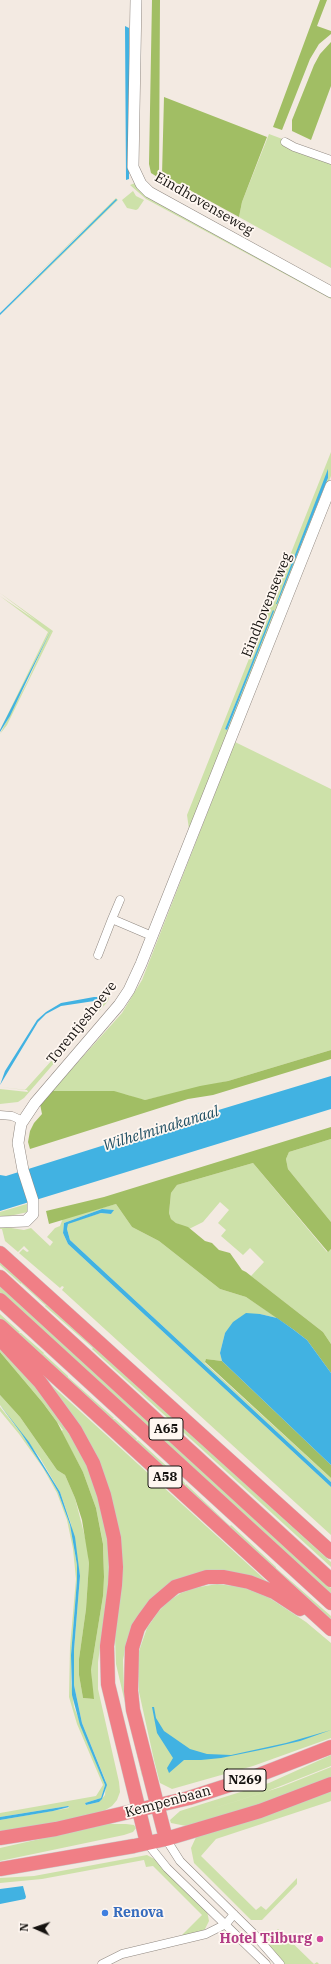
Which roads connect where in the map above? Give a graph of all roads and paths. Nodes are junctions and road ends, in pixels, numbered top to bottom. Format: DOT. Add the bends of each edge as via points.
graph roads {
  1 [pos="136,0"];
  2 [pos="285,142"];
  3 [pos="331,160"];
  4 [pos="331,292"];
  5 [pos="331,486"];
  6 [pos="231,735"];
  7 [pos="120,900"];
  8 [pos="112,919"];
  9 [pos="152,936"];
  10 [pos="98,955"];
  11 [pos="0,1115"];
  12 [pos="23,1121"];
  13 [pos="0,1222"];
  14 [pos="0,1253"];
  15 [pos="0,1277"];
  16 [pos="0,1300"];
  17 [pos="0,1326"];
  18 [pos="0,1339"];
  19 [pos="331,1552"];
  20 [pos="331,1580"];
  21 [pos="331,1603"];
  22 [pos="330,1628"];
  23 [pos="331,1747"];
  24 [pos="331,1784"];
  25 [pos="157,1805"];
  26 [pos="138,1810"];
  27 [pos="0,1838"];
  28 [pos="166,1839"];
  29 [pos="146,1843"];
  30 [pos="0,1869"];
  31 [pos="234,1914"];
  32 [pos="226,1924"];
  33 [pos="253,1932"];
  34 [pos="243,1943"];
  35 [pos="102,1964"];
  36 [pos="266,1964"];
  37 [pos="280,1964"];
  1 -- 4 [label="street, Eindhovenseweg" via="134,166 140,184 149,192"];
  2 -- 3 [label="street"];
  5 -- 6 [label="street, Eindhovenseweg"];
  6 -- 9 [label="street, Torentjeshoeve"];
  7 -- 8 [label="street"];
  8 -- 9 [label="street"];
  8 -- 10 [label="street"];
  9 -- 12 [label="street, Torentjeshoeve" via="129,990 119,1005"];
  11 -- 12 [label="street" via="12,1116"];
  12 -- 13 [label="street" via="19,1128 18,1143 34,1212 29,1220 23,1222"];
  14 -- 19 [label="highway"];
  15 -- 20 [label="highway, A65"];
  16 -- 21 [label="highway, A65"];
  17 -- 22 [label="highway, A58"];
  18 -- 26 [label="highway" via="40,1382 75,1430 93,1463 104,1495 114,1538 116,1567 107,1646 108,1684"];
  22 -- 25 [label="highway, A58" via="266,1588 232,1578 207,1577 191,1581 175,1587 155,1604 135,1637 130,1673 133,1710"];
  23 -- 25 [label="highway, Kempenbaan / N269" via="251,1778 189,1798"];
  24 -- 28 [label="highway, N269" via="260,1811"];
  25 -- 26 [label="highway, Kempenbaan / N269"];
  25 -- 28 [label="highway"];
  26 -- 27 [label="highway, Kempenbaan / N269" via="56,1829"];
  26 -- 29 [label="highway"];
  28 -- 29 [label="highway, N269"];
  28 -- 31 [label="street" via="180,1861"];
  29 -- 30 [label="highway, N269"];
  29 -- 32 [label="street" via="167,1868"];
  31 -- 32 [label="street"];
  31 -- 33 [label="street"];
  32 -- 34 [label="street"];
  32 -- 35 [label="street" via="206,1934 122,1954"];
  33 -- 34 [label="street"];
  33 -- 37 [label="street"];
  34 -- 36 [label="street"];
}
